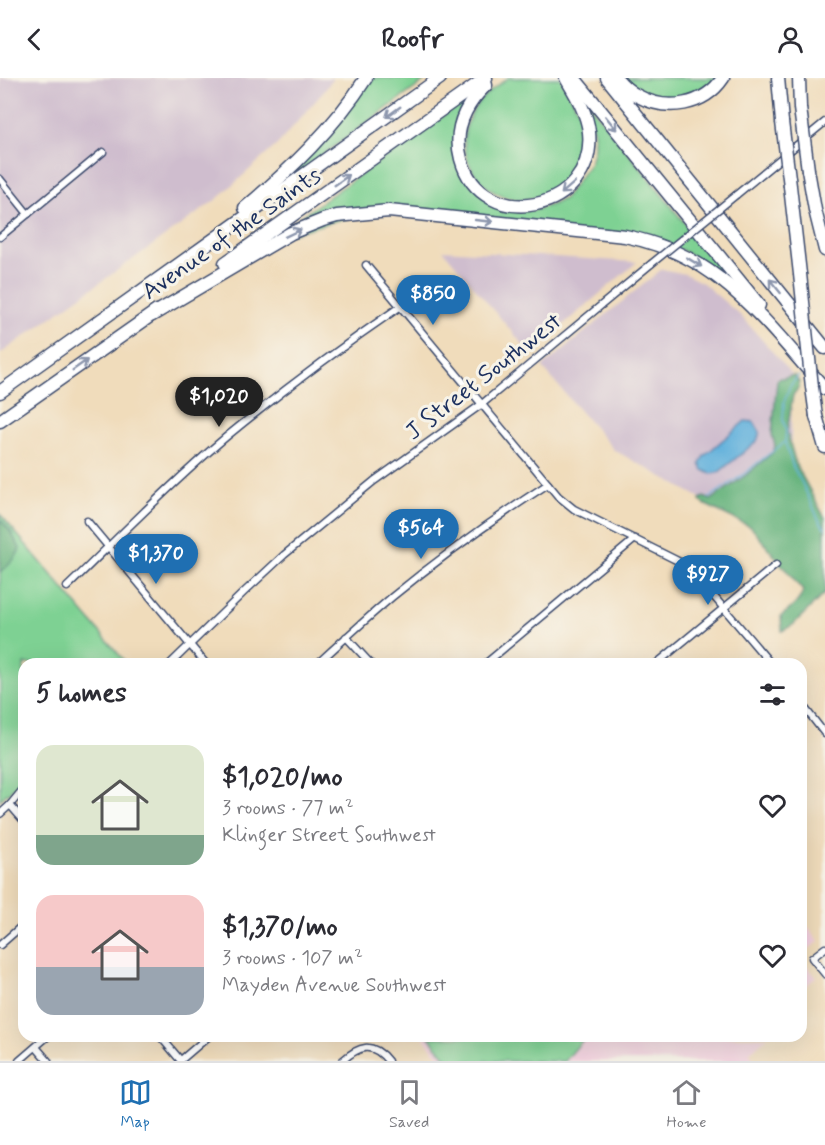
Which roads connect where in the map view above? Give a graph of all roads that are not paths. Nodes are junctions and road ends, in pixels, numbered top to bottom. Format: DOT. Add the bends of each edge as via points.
graph roads {
  1 [pos="366,78"];
  2 [pos="440,78"];
  3 [pos="486,78"];
  4 [pos="493,78"];
  5 [pos="566,78"];
  6 [pos="574,78"];
  7 [pos="607,78"];
  8 [pos="615,78"];
  9 [pos="723,78"];
  10 [pos="778,78"];
  11 [pos="799,78"];
  12 [pos="825,122"];
  13 [pos="103,152"];
  14 [pos="0,179"];
  15 [pos="28,214"];
  16 [pos="0,237"];
  17 [pos="825,250"];
  18 [pos="191,255"];
  19 [pos="366,265"];
  20 [pos="401,306"];
  21 [pos="152,315"];
  22 [pos="825,348"];
  23 [pos="825,388"];
  24 [pos="0,392"];
  25 [pos="482,404"];
  26 [pos="0,422"];
  27 [pos="825,447"];
  28 [pos="548,484"];
  29 [pos="87,521"];
  30 [pos="636,539"];
  31 [pos="108,547"];
  32 [pos="776,565"];
  33 [pos="67,587"];
  34 [pos="724,608"];
  35 [pos="346,637"];
  36 [pos="190,645"];
  37 [pos="176,658"];
  38 [pos="201,658"];
  39 [pos="323,658"];
  40 [pos="365,658"];
  41 [pos="492,658"];
  42 [pos="664,658"];
  43 [pos="766,658"];
  44 [pos="807,711"];
  45 [pos="825,734"];
  46 [pos="18,796"];
  47 [pos="10,805"];
  48 [pos="0,814"];
  49 [pos="18,814"];
  50 [pos="18,929"];
  51 [pos="0,945"];
  52 [pos="825,948"];
  53 [pos="819,953"];
  54 [pos="825,960"];
  55 [pos="825,974"];
  56 [pos="41,1042"];
  57 [pos="165,1042"];
  58 [pos="202,1042"];
  59 [pos="36,1047"];
  60 [pos="19,1061"];
  61 [pos="48,1061"];
  62 [pos="181,1061"];
  63 [pos="342,1061"];
  64 [pos="388,1061"];
  1 -- 18 [label="highway" via="335,120 290,167"];
  2 -- 18 [label="highway, Avenue of the Saints, one-way"];
  21 -- 3 [label="highway, Avenue of the Saints, one-way"];
  5 -- 4 [label="highway, one-way" via="587,123 588,157 576,182 554,199 529,206 503,203 491,197 480,190 463,167 460,123 475,96"];
  6 -- 23 [label="highway, one-way"];
  22 -- 7 [label="highway, one-way"];
  8 -- 9 [label="highway" via="636,96 665,105 694,101"];
  10 -- 27 [label="highway, bridge" via="812,387"];
  11 -- 17 [label="highway, bridge" via="808,170"];
  12 -- 25 [label="street, J Street Southwest, bridge"];
  13 -- 15 [label="street"];
  14 -- 15 [label="street"];
  15 -- 16 [label="street"];
  18 -- 24 [label="highway, Avenue of the Saints"];
  19 -- 20 [label="street"];
  20 -- 25 [label="street"];
  20 -- 31 [label="street" via="225,438"];
  21 -- 23 [label="highway, one-way" via="291,233 337,216 389,211 625,236 665,247 721,279 753,308"];
  26 -- 21 [label="highway, Avenue of the Saints, one-way"];
  25 -- 28 [label="street"];
  25 -- 36 [label="street, J Street Southwest" via="330,517 243,592"];
  28 -- 30 [label="street" via="566,504"];
  28 -- 35 [label="street" via="454,549"];
  29 -- 31 [label="street"];
  30 -- 34 [label="street" via="684,564"];
  30 -- 41 [label="street"];
  31 -- 33 [label="street"];
  31 -- 36 [label="street"];
  32 -- 34 [label="street"];
  34 -- 42 [label="street"];
  34 -- 43 [label="street"];
  35 -- 39 [label="street"];
  35 -- 40 [label="street"];
  36 -- 37 [label="street, J Street Southwest"];
  36 -- 38 [label="street"];
  44 -- 45 [label="street"];
  46 -- 47 [label="street"];
  47 -- 48 [label="street"];
  47 -- 49 [label="street"];
  50 -- 51 [label="street"];
  52 -- 53 [label="street"];
  53 -- 54 [label="street"];
  53 -- 55 [label="street" via="812,958"];
  56 -- 59 [label="street"];
  57 -- 62 [label="street"];
  58 -- 62 [label="street"];
  59 -- 60 [label="street"];
  59 -- 61 [label="street"];
  63 -- 64 [label="street" via="354,1050 363,1048 371,1048"];
}
